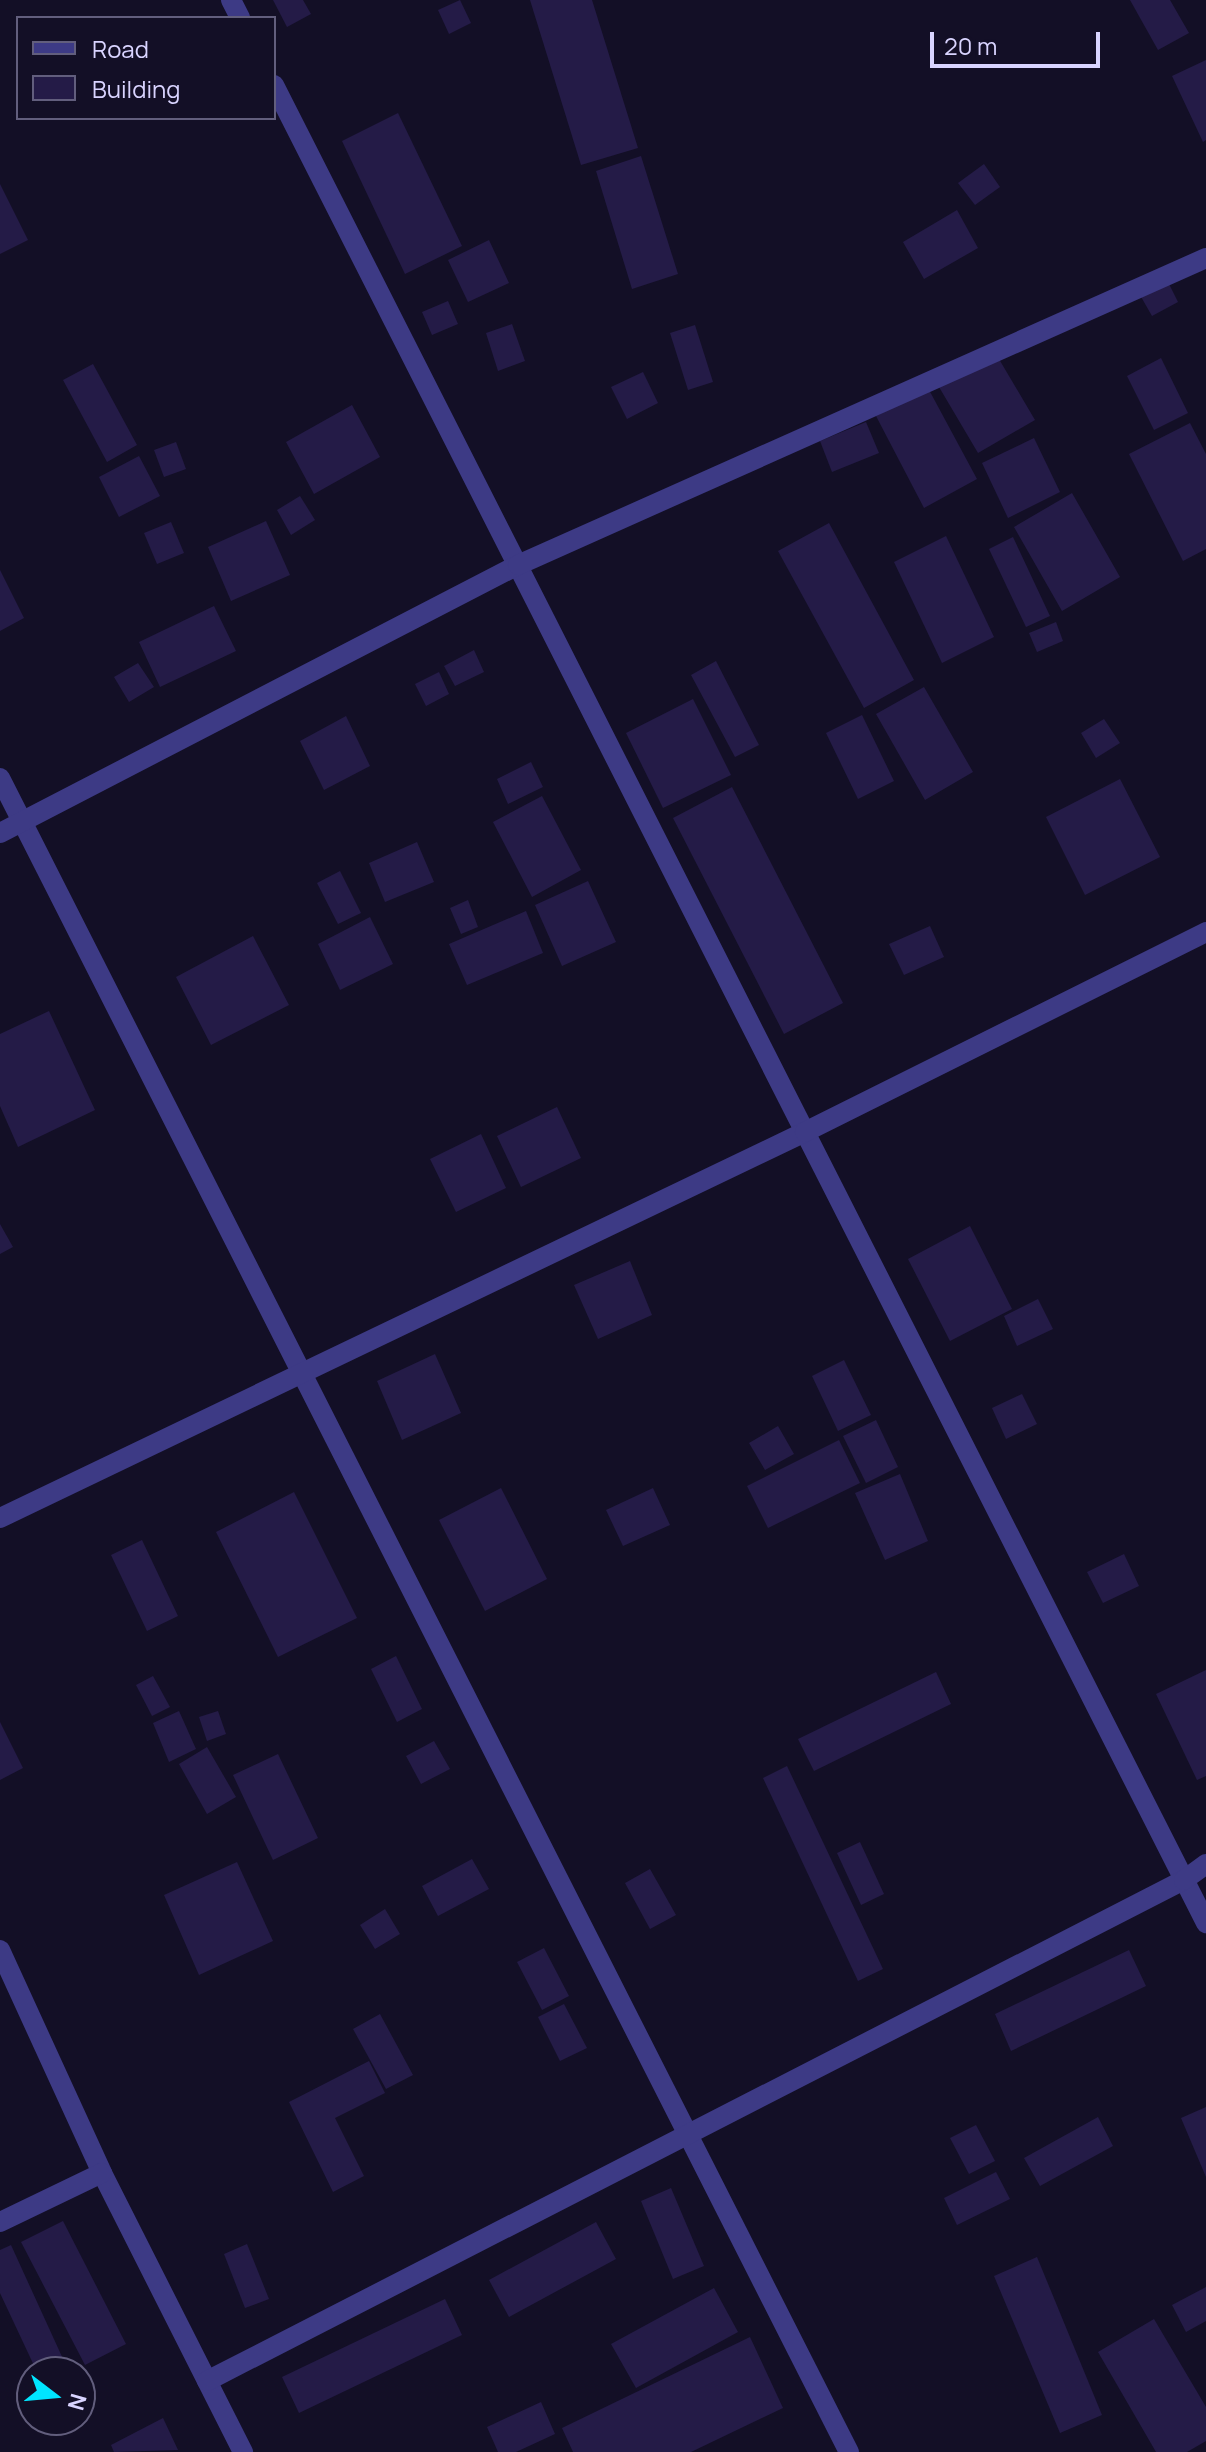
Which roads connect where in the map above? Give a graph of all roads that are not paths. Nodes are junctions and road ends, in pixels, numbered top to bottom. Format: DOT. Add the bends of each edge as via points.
graph roads {
  1 [pos="276,89"];
  2 [pos="1206,258"];
  3 [pos="518,565"];
  4 [pos="0,778"];
  5 [pos="21,822"];
  6 [pos="0,833"];
  7 [pos="1206,932"];
  8 [pos="805,1132"];
  9 [pos="301,1373"];
  10 [pos="0,1518"];
  11 [pos="1206,1864"];
  12 [pos="1184,1880"];
  13 [pos="1206,1923"];
  14 [pos="0,1950"];
  15 [pos="688,2135"];
  16 [pos="102,2173"];
  17 [pos="0,2222"];
  18 [pos="207,2381"];
  19 [pos="243,2452"];
  20 [pos="849,2452"];
  1 -- 3 [label="street"];
  2 -- 3 [label="street"];
  3 -- 5 [label="street"];
  3 -- 8 [label="street"];
  4 -- 5 [label="street"];
  5 -- 6 [label="street"];
  5 -- 9 [label="street"];
  7 -- 8 [label="street"];
  8 -- 9 [label="street"];
  8 -- 12 [label="street"];
  9 -- 10 [label="street"];
  9 -- 15 [label="street"];
  11 -- 12 [label="street"];
  12 -- 13 [label="street"];
  12 -- 15 [label="street"];
  14 -- 16 [label="street"];
  15 -- 18 [label="street"];
  15 -- 20 [label="street"];
  16 -- 17 [label="street"];
  16 -- 18 [label="street"];
  18 -- 19 [label="street"];
}
